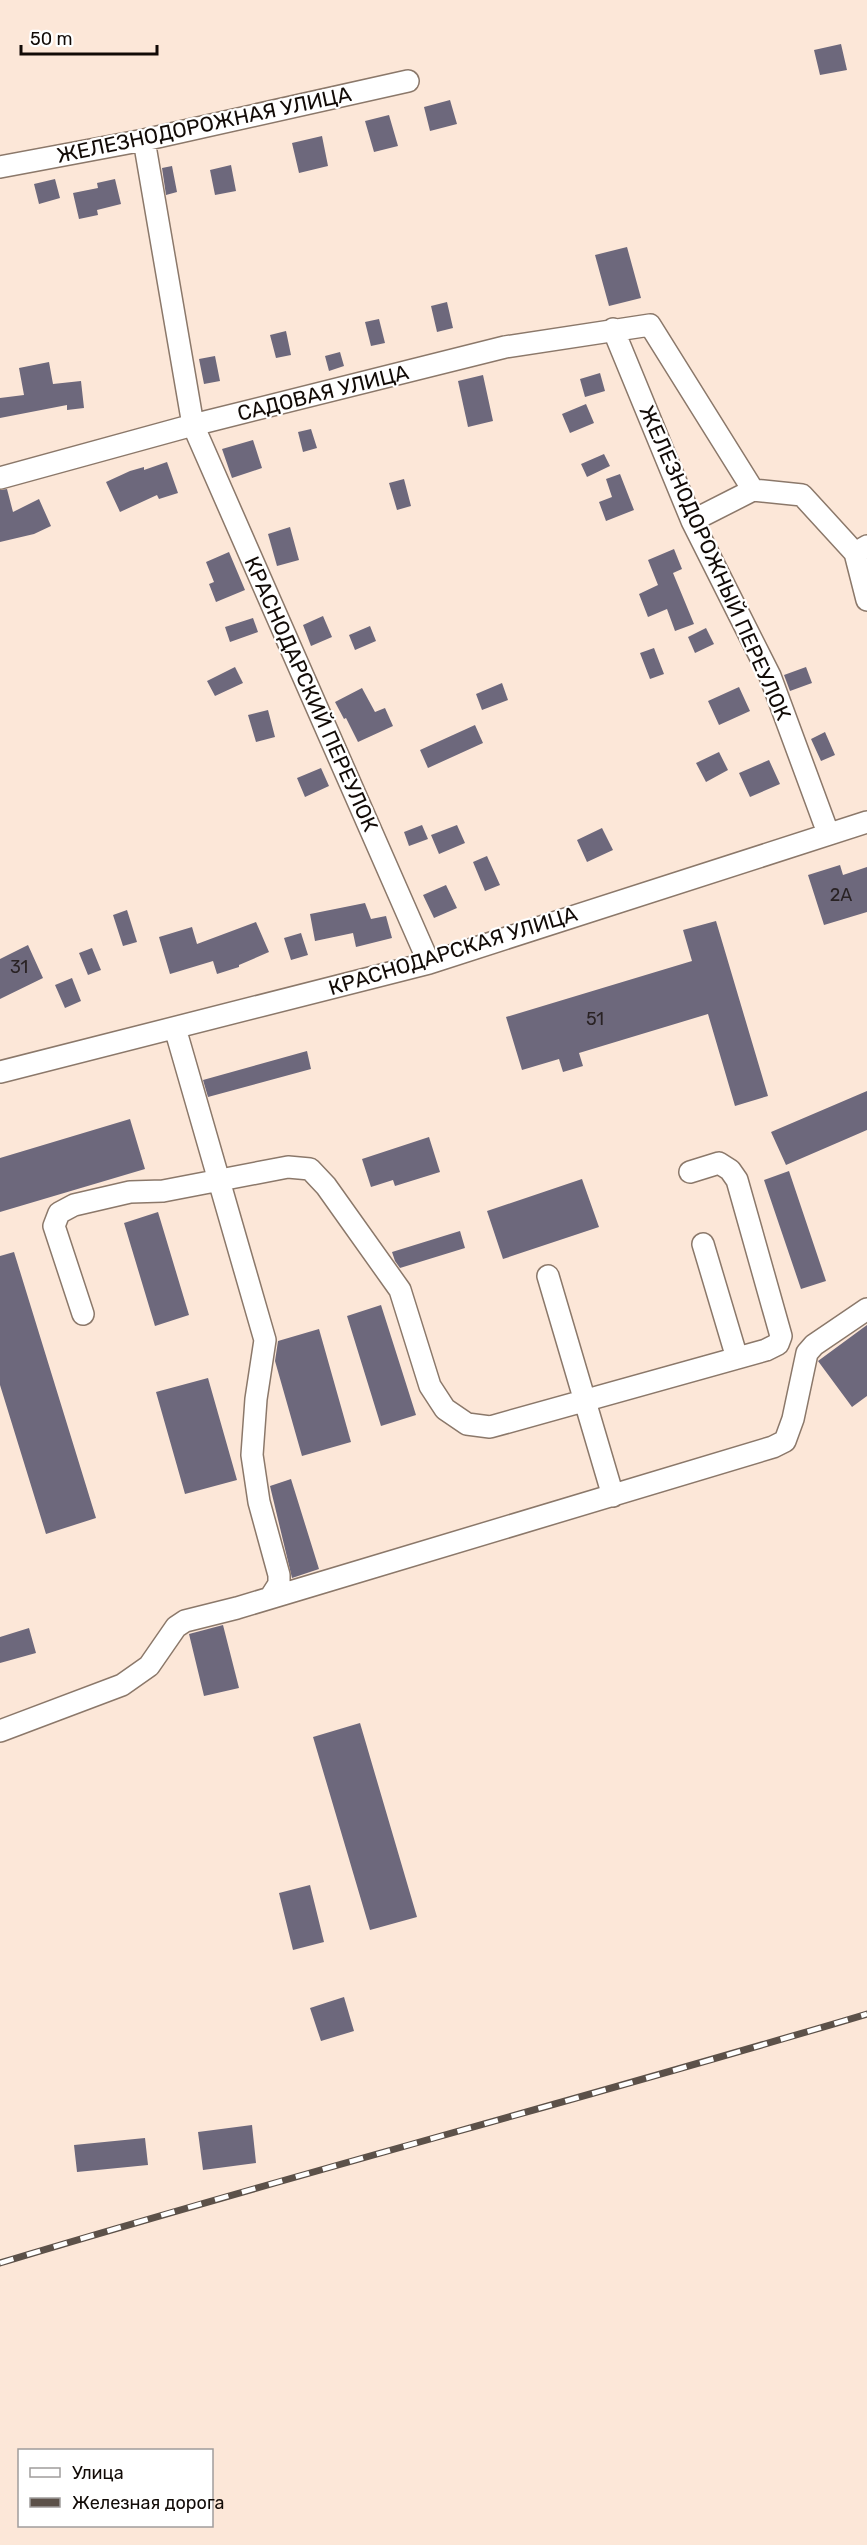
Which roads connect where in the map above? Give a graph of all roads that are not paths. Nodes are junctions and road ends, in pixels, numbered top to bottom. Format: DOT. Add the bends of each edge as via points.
graph roads {
  1 [pos="408,81"];
  2 [pos="144,140"];
  3 [pos="0,167"];
  4 [pos="613,329"];
  5 [pos="193,425"];
  6 [pos="0,478"];
  7 [pos="753,490"];
  8 [pos="692,521"];
  9 [pos="861,549"];
  10 [pos="867,600"];
  11 [pos="867,822"];
  12 [pos="828,832"];
  13 [pos="429,963"];
  14 [pos="175,1028"];
  15 [pos="0,1072"];
  16 [pos="690,1173"];
  17 [pos="219,1179"];
  18 [pos="703,1244"];
  19 [pos="548,1276"];
  20 [pos="867,1309"];
  21 [pos="83,1314"];
  22 [pos="737,1358"];
  23 [pos="584,1400"];
  24 [pos="613,1496"];
  25 [pos="270,1598"];
  26 [pos="0,1731"];
  1 -- 2 [label="street, ЖЕЛЕЗНОДОРОЖНАЯ УЛИЦА"];
  2 -- 3 [label="street, ЖЕЛЕЗНОДОРОЖНАЯ УЛИЦА"];
  2 -- 5 [label="street, КРАСНОДАРСКИЙ ПЕРЕУЛОК"];
  4 -- 5 [label="street, САДОВАЯ УЛИЦА" via="505,347"];
  4 -- 7 [label="street, САДОВАЯ УЛИЦА" via="650,325"];
  4 -- 8 [label="street, ЖЕЛЕЗНОДОРОЖНЫЙ ПЕРЕУЛОК"];
  5 -- 6 [label="street, САДОВАЯ УЛИЦА"];
  5 -- 13 [label="street, КРАСНОДАРСКИЙ ПЕРЕУЛОК"];
  7 -- 8 [label="street"];
  7 -- 9 [label="street" via="802,495"];
  8 -- 12 [label="street, ЖЕЛЕЗНОДОРОЖНЫЙ ПЕРЕУЛОК" via="770,676"];
  9 -- 10 [label="street"];
  11 -- 12 [label="street, КРАСНОДАРСКАЯ УЛИЦА"];
  12 -- 13 [label="street, КРАСНОДАРСКАЯ УЛИЦА"];
  13 -- 14 [label="street, КРАСНОДАРСКАЯ УЛИЦА"];
  14 -- 15 [label="street, КРАСНОДАРСКАЯ УЛИЦА"];
  14 -- 17 [label="street"];
  16 -- 22 [label="street" via="719,1163 737,1180 781,1336 778,1344"];
  17 -- 21 [label="street" via="163,1191 130,1192 74,1205 59,1213 54,1226"];
  17 -- 23 [label="street" via="288,1167 310,1169 400,1290 430,1386 445,1409 467,1424 490,1427"];
  17 -- 25 [label="street" via="266,1340 252,1455 259,1502 279,1575 279,1584"];
  18 -- 22 [label="street"];
  19 -- 23 [label="street"];
  20 -- 24 [label="street" via="807,1353 785,1441 773,1448"];
  22 -- 23 [label="street"];
  23 -- 24 [label="street"];
  24 -- 25 [label="street"];
  25 -- 26 [label="street" via="185,1621 149,1666 122,1685"];
}
